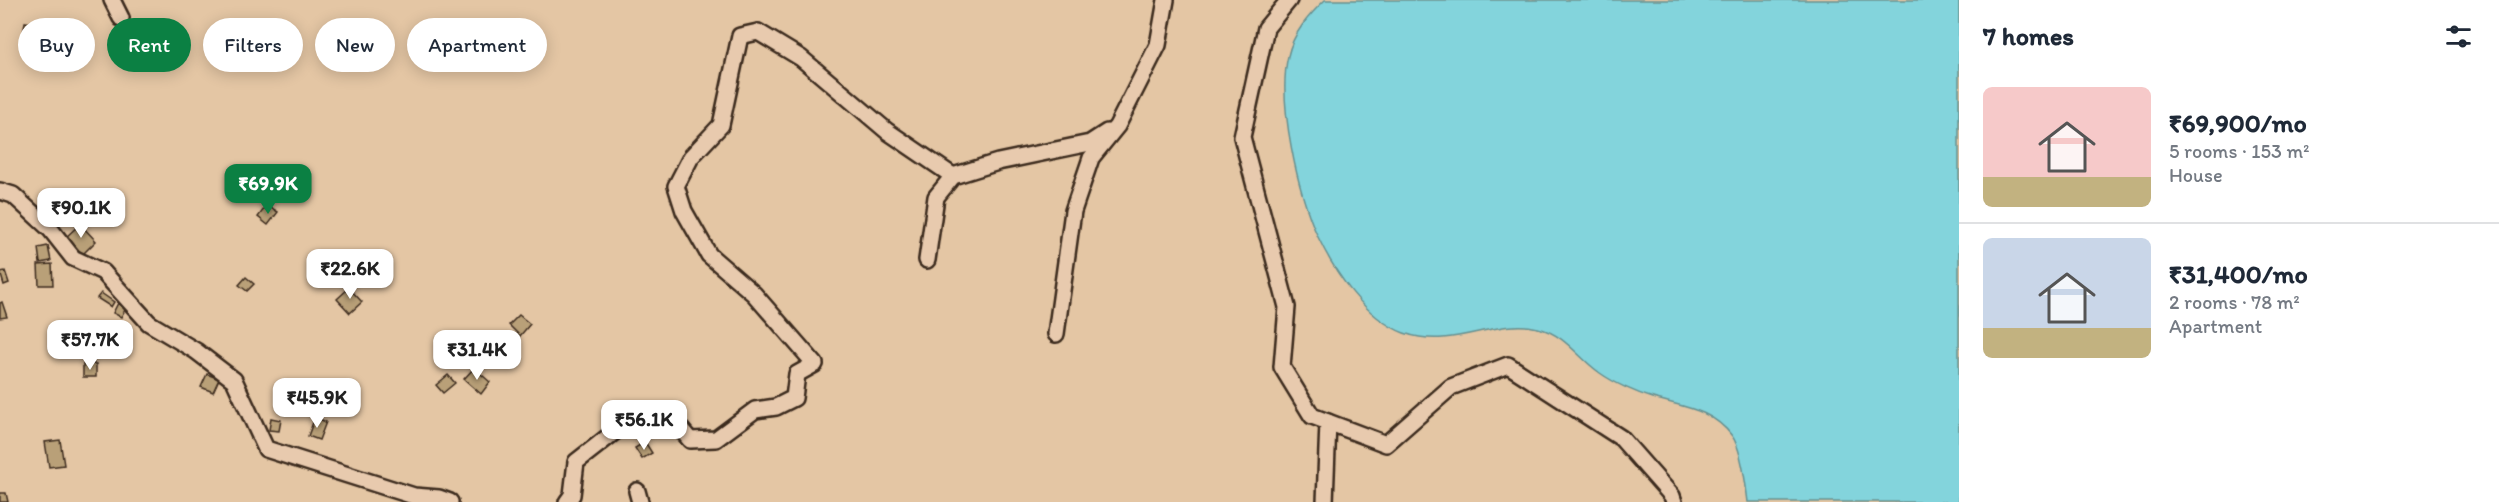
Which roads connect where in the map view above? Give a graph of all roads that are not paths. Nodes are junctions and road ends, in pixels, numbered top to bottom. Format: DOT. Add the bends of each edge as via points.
graph roads {
  1 [pos="112,0"];
  2 [pos="1166,0"];
  3 [pos="1289,0"];
  4 [pos="121,18"];
  5 [pos="1117,126"];
  6 [pos="953,176"];
  7 [pos="0,191"];
  8 [pos="927,260"];
  9 [pos="1056,334"];
  10 [pos="1328,423"];
  11 [pos="450,502"];
  12 [pos="567,502"];
  13 [pos="1325,502"];
  14 [pos="1674,502"];
  1 -- 4 [label="street"];
  2 -- 5 [label="street" via="1158,45"];
  3 -- 10 [label="street" via="1266,28 1242,137 1287,307 1282,368 1312,416"];
  5 -- 6 [label="street" via="1090,143 998,162"];
  5 -- 9 [label="street" via="1091,158 1073,211"];
  6 -- 8 [label="street" via="936,197"];
  6 -- 12 [label="street" via="887,131 801,58 758,32 740,36 721,125 691,157 676,186 684,211 709,255 754,294 815,364 797,374 794,398 777,407 755,410 716,439 690,440 671,417 622,426 576,462 572,495"];
  7 -- 11 [label="street" via="13,195 51,230 73,258 103,272 149,322 234,380 266,448 414,496"];
  10 -- 13 [label="street"];
  10 -- 14 [label="street" via="1386,444 1451,387 1508,365 1621,438"];
}
